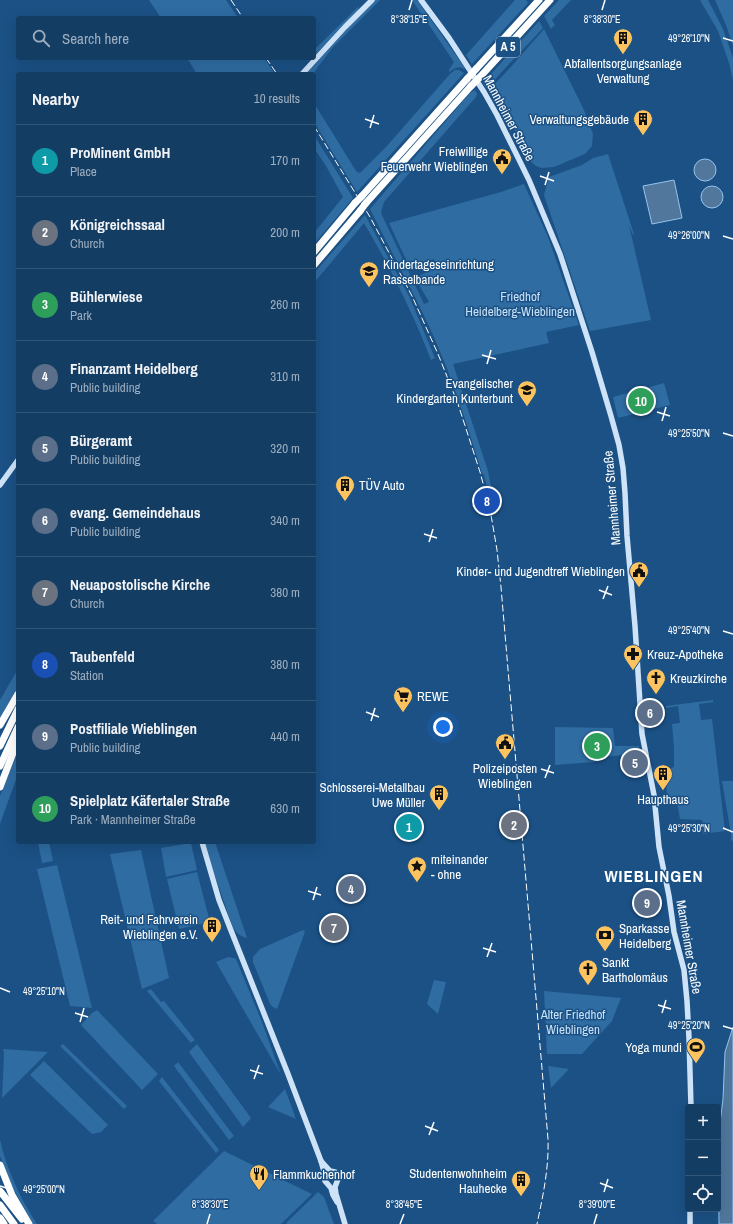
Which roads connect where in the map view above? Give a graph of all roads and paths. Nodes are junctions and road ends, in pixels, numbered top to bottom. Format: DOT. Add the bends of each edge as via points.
graph roads {
  1 [pos="372,0"];
  2 [pos="420,0"];
  3 [pos="550,0"];
  4 [pos="538,1"];
  5 [pos="316,59"];
  6 [pos="315,60"];
  7 [pos="304,72"];
  8 [pos="316,250"];
  9 [pos="316,263"];
  10 [pos="16,463"];
  11 [pos="0,485"];
  12 [pos="16,697"];
  13 [pos="16,713"];
  14 [pos="0,725"];
  15 [pos="16,731"];
  16 [pos="16,745"];
  17 [pos="0,746"];
  18 [pos="0,766"];
  19 [pos="0,787"];
  20 [pos="203,844"];
  21 [pos="691,1104"];
  22 [pos="320,1161"];
  23 [pos="0,1165"];
  24 [pos="330,1171"];
  25 [pos="325,1175"];
  26 [pos="336,1183"];
  27 [pos="329,1184"];
  28 [pos="0,1191"];
  29 [pos="338,1202"];
  30 [pos="0,1205"];
  31 [pos="690,1212"];
  32 [pos="0,1218"];
  33 [pos="4,1224"];
  34 [pos="14,1224"];
  35 [pos="26,1224"];
  36 [pos="29,1224"];
  37 [pos="345,1224"];
  38 [pos="690,1224"];
  1 -- 5 [label="street"];
  2 -- 21 [label="street, Mannheimer Straße" via="480,85 529,180 562,261 619,445 623,468 642,734 654,795 659,847 674,932 684,970"];
  3 -- 9 [label="highway, A 5, bridge" via="366,203"];
  4 -- 8 [label="highway, A 5, bridge" via="409,142"];
  6 -- 7 [label="street"];
  10 -- 11 [label="street"];
  12 -- 14 [label="highway"];
  13 -- 17 [label="highway"];
  15 -- 18 [label="highway"];
  16 -- 19 [label="highway"];
  20 -- 22 [label="street" via="229,927"];
  22 -- 24 [label="street"];
  22 -- 25 [label="street"];
  23 -- 36 [label="highway" via="12,1195"];
  24 -- 25 [label="street"];
  24 -- 26 [label="street" via="337,1174"];
  25 -- 27 [label="street" via="325,1181"];
  26 -- 27 [label="street"];
  26 -- 29 [label="street"];
  27 -- 29 [label="street"];
  28 -- 35 [label="highway"];
  29 -- 37 [label="street"];
  30 -- 34 [label="highway"];
  31 -- 38 [label="street"];
  32 -- 33 [label="highway"];
}
